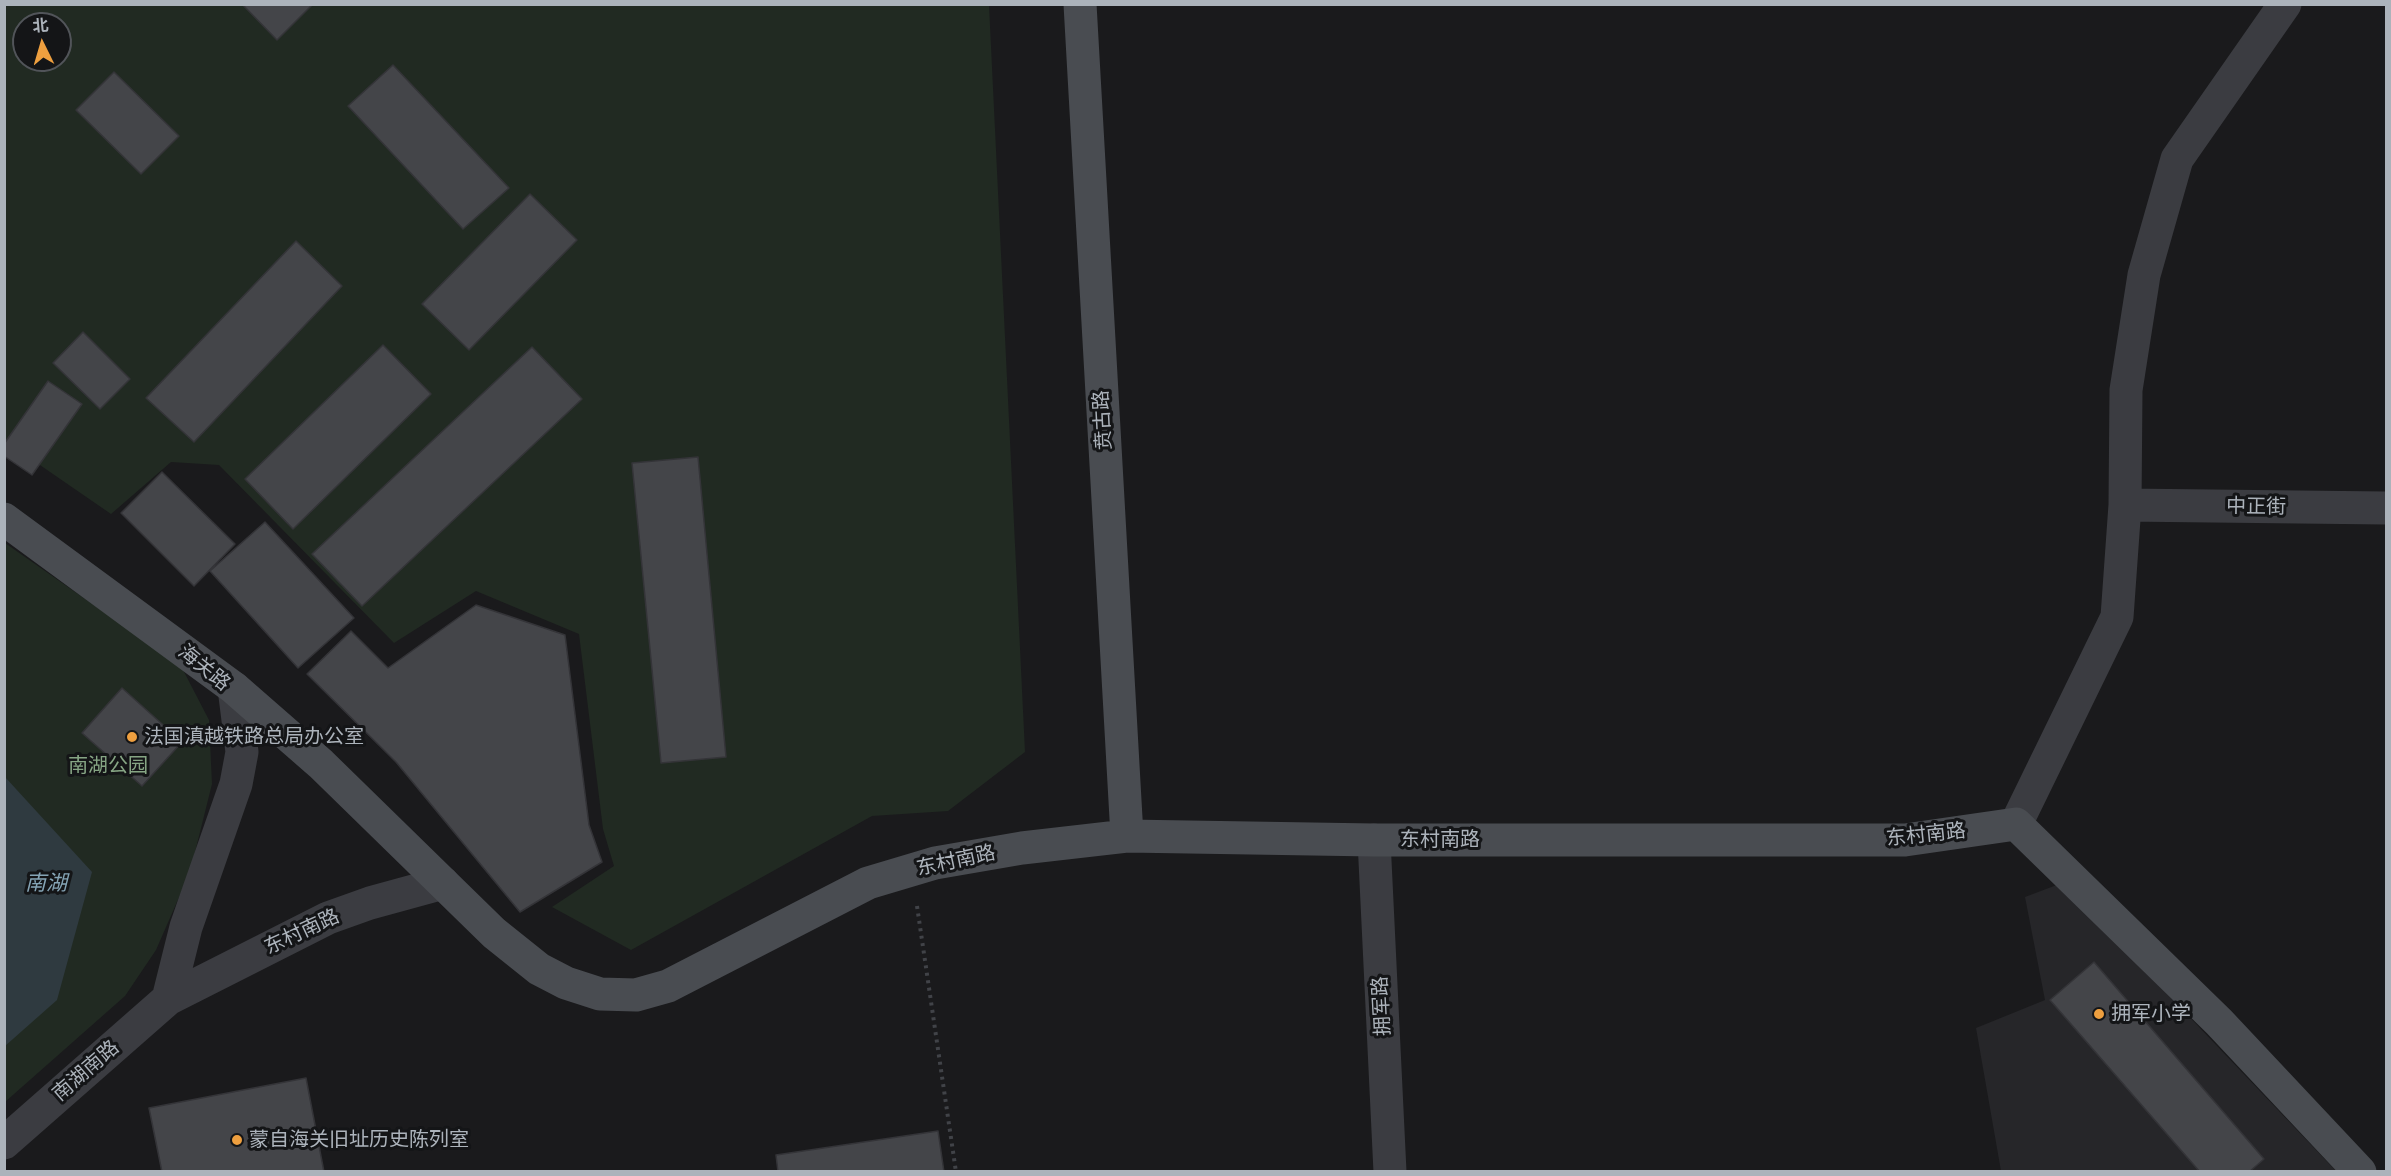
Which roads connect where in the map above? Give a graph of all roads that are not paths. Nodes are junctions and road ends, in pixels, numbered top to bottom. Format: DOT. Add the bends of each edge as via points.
graph roads {
  1 [pos="1080,4"];
  2 [pos="2285,4"];
  3 [pos="2125,505"];
  4 [pos="2386,508"];
  5 [pos="4,519"];
  6 [pos="234,688"];
  7 [pos="2016,824"];
  8 [pos="1127,836"];
  9 [pos="1374,840"];
  10 [pos="443,883"];
  11 [pos="168,999"];
  12 [pos="4,1143"];
  13 [pos="1390,1172"];
  14 [pos="2360,1172"];
  1 -- 8 [label="main road, 贲古路"];
  2 -- 3 [label="street" via="2177,159 2144,275 2126,390"];
  3 -- 4 [label="street, 中正街"];
  3 -- 7 [label="street" via="2116,617"];
  5 -- 6 [label="main road, 海关路"];
  6 -- 10 [label="main road, 东村南路" via="321,764"];
  6 -- 11 [label="street, 海关路" via="242,752 236,784 186,927"];
  7 -- 9 [label="main road, 东村南路" via="1905,840"];
  7 -- 14 [label="main road" via="2219,1022"];
  8 -- 9 [label="main road, 东村南路"];
  8 -- 10 [label="main road, 东村南路" via="935,862 868,883 668,987 636,995 600,994 539,969 494,933"];
  9 -- 13 [label="street, 拥军路"];
  10 -- 11 [label="street, 东村南路" via="328,918"];
  11 -- 12 [label="street, 南湖南路"];
}
